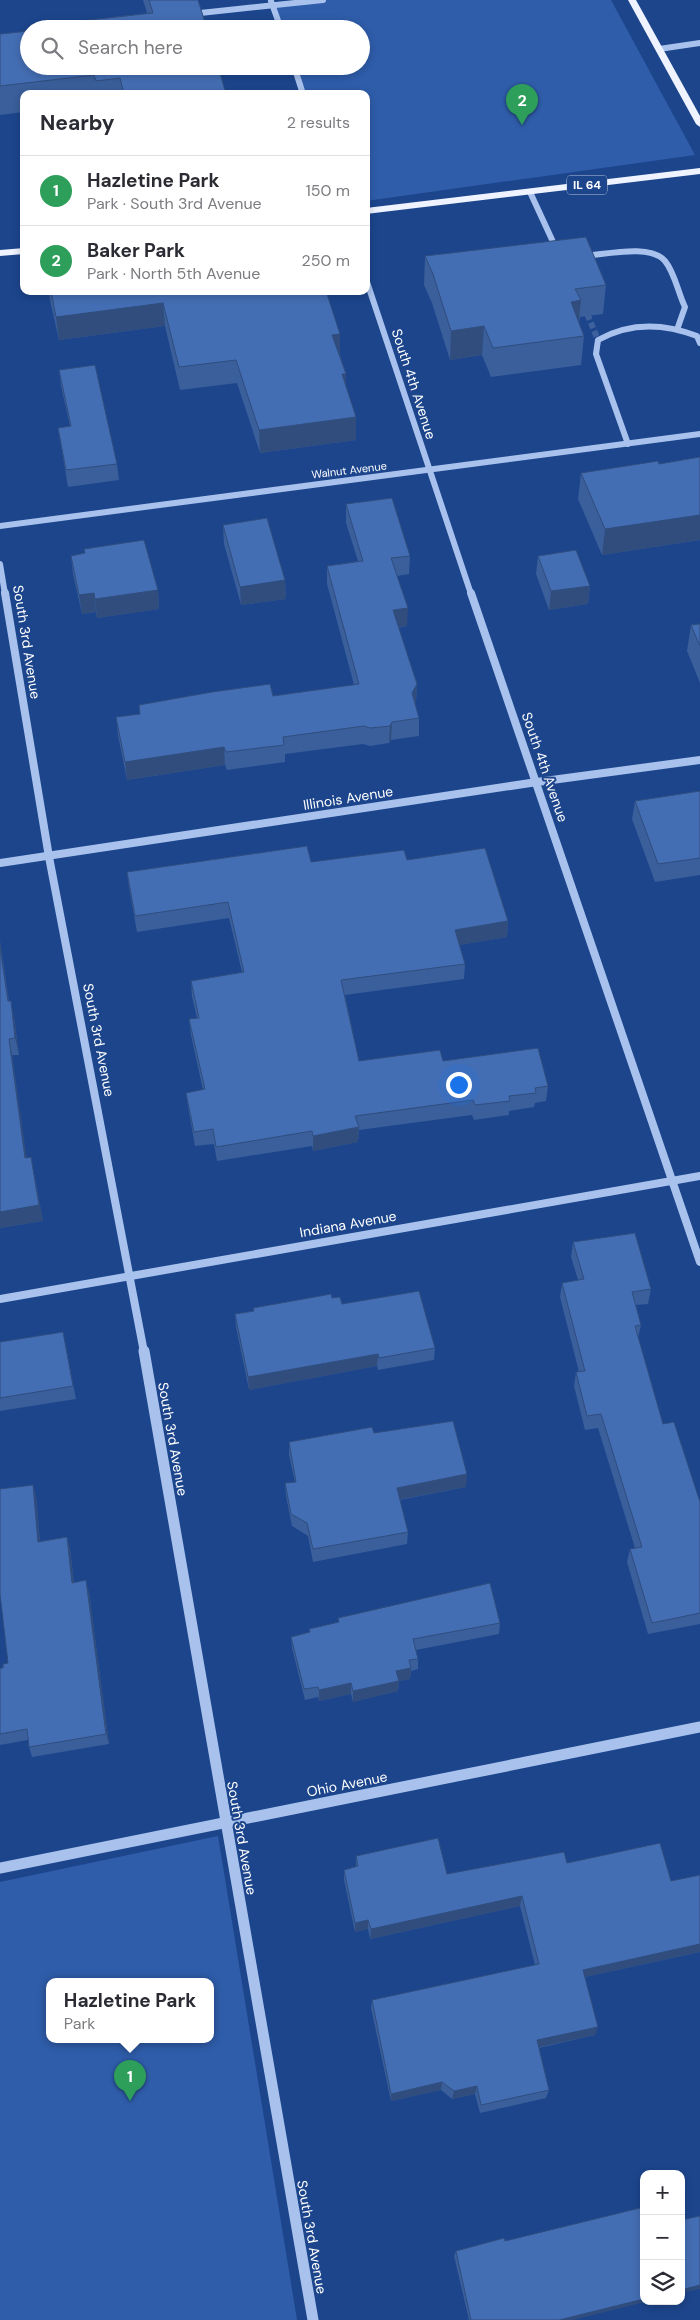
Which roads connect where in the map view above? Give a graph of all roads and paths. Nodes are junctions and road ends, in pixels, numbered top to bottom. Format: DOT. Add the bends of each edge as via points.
graph roads {
  1 [pos="323,0"];
  2 [pos="632,0"];
  3 [pos="272,3"];
  4 [pos="188,14"];
  5 [pos="278,20"];
  6 [pos="700,43"];
  7 [pos="660,49"];
  8 [pos="297,75"];
  9 [pos="303,90"];
  10 [pos="700,124"];
  11 [pos="700,171"];
  12 [pos="530,192"];
  13 [pos="370,211"];
  14 [pos="20,251"];
  15 [pos="0,253"];
  16 [pos="564,256"];
  17 [pos="574,256"];
  18 [pos="370,292"];
  19 [pos="678,327"];
  20 [pos="700,342"];
  21 [pos="700,434"];
  22 [pos="628,444"];
  23 [pos="429,470"];
  24 [pos="0,526"];
  25 [pos="0,564"];
  26 [pos="700,760"];
  27 [pos="537,782"];
  28 [pos="49,857"];
  29 [pos="0,863"];
  30 [pos="700,1176"];
  31 [pos="672,1181"];
  32 [pos="700,1262"];
  33 [pos="131,1276"];
  34 [pos="0,1299"];
  35 [pos="700,1727"];
  36 [pos="226,1822"];
  37 [pos="0,1868"];
  38 [pos="313,2320"];
  1 -- 3 [label="street"];
  2 -- 7 [label="main road"];
  3 -- 4 [label="street"];
  3 -- 5 [label="street"];
  6 -- 7 [label="street"];
  7 -- 10 [label="main road"];
  8 -- 9 [label="street"];
  11 -- 12 [label="main road, IL 64"];
  12 -- 13 [label="main road, IL 64"];
  12 -- 16 [label="street" via="554,244"];
  14 -- 15 [label="main road"];
  17 -- 19 [label="street" via="628,251 653,253 664,259 684,307"];
  18 -- 23 [label="street, South 4th Avenue"];
  19 -- 20 [label="street" via="697,336"];
  19 -- 22 [label="street" via="651,325 612,330 598,340 596,354"];
  21 -- 22 [label="street, Walnut Avenue"];
  22 -- 23 [label="street, Walnut Avenue"];
  23 -- 24 [label="street, Walnut Avenue"];
  23 -- 27 [label="street, South 4th Avenue"];
  25 -- 28 [label="street, South 3rd Avenue"];
  26 -- 27 [label="street, Illinois Avenue"];
  27 -- 28 [label="street, Illinois Avenue"];
  27 -- 31 [label="street, South 4th Avenue"];
  28 -- 29 [label="street, Illinois Avenue"];
  28 -- 33 [label="street, South 3rd Avenue"];
  30 -- 31 [label="street, Indiana Avenue"];
  31 -- 32 [label="street, South 4th Avenue"];
  31 -- 33 [label="street, Indiana Avenue"];
  33 -- 34 [label="street, Indiana Avenue"];
  33 -- 36 [label="street, South 3rd Avenue"];
  35 -- 36 [label="street, Ohio Avenue"];
  36 -- 37 [label="street, Ohio Avenue"];
  36 -- 38 [label="street, South 3rd Avenue"];
}
